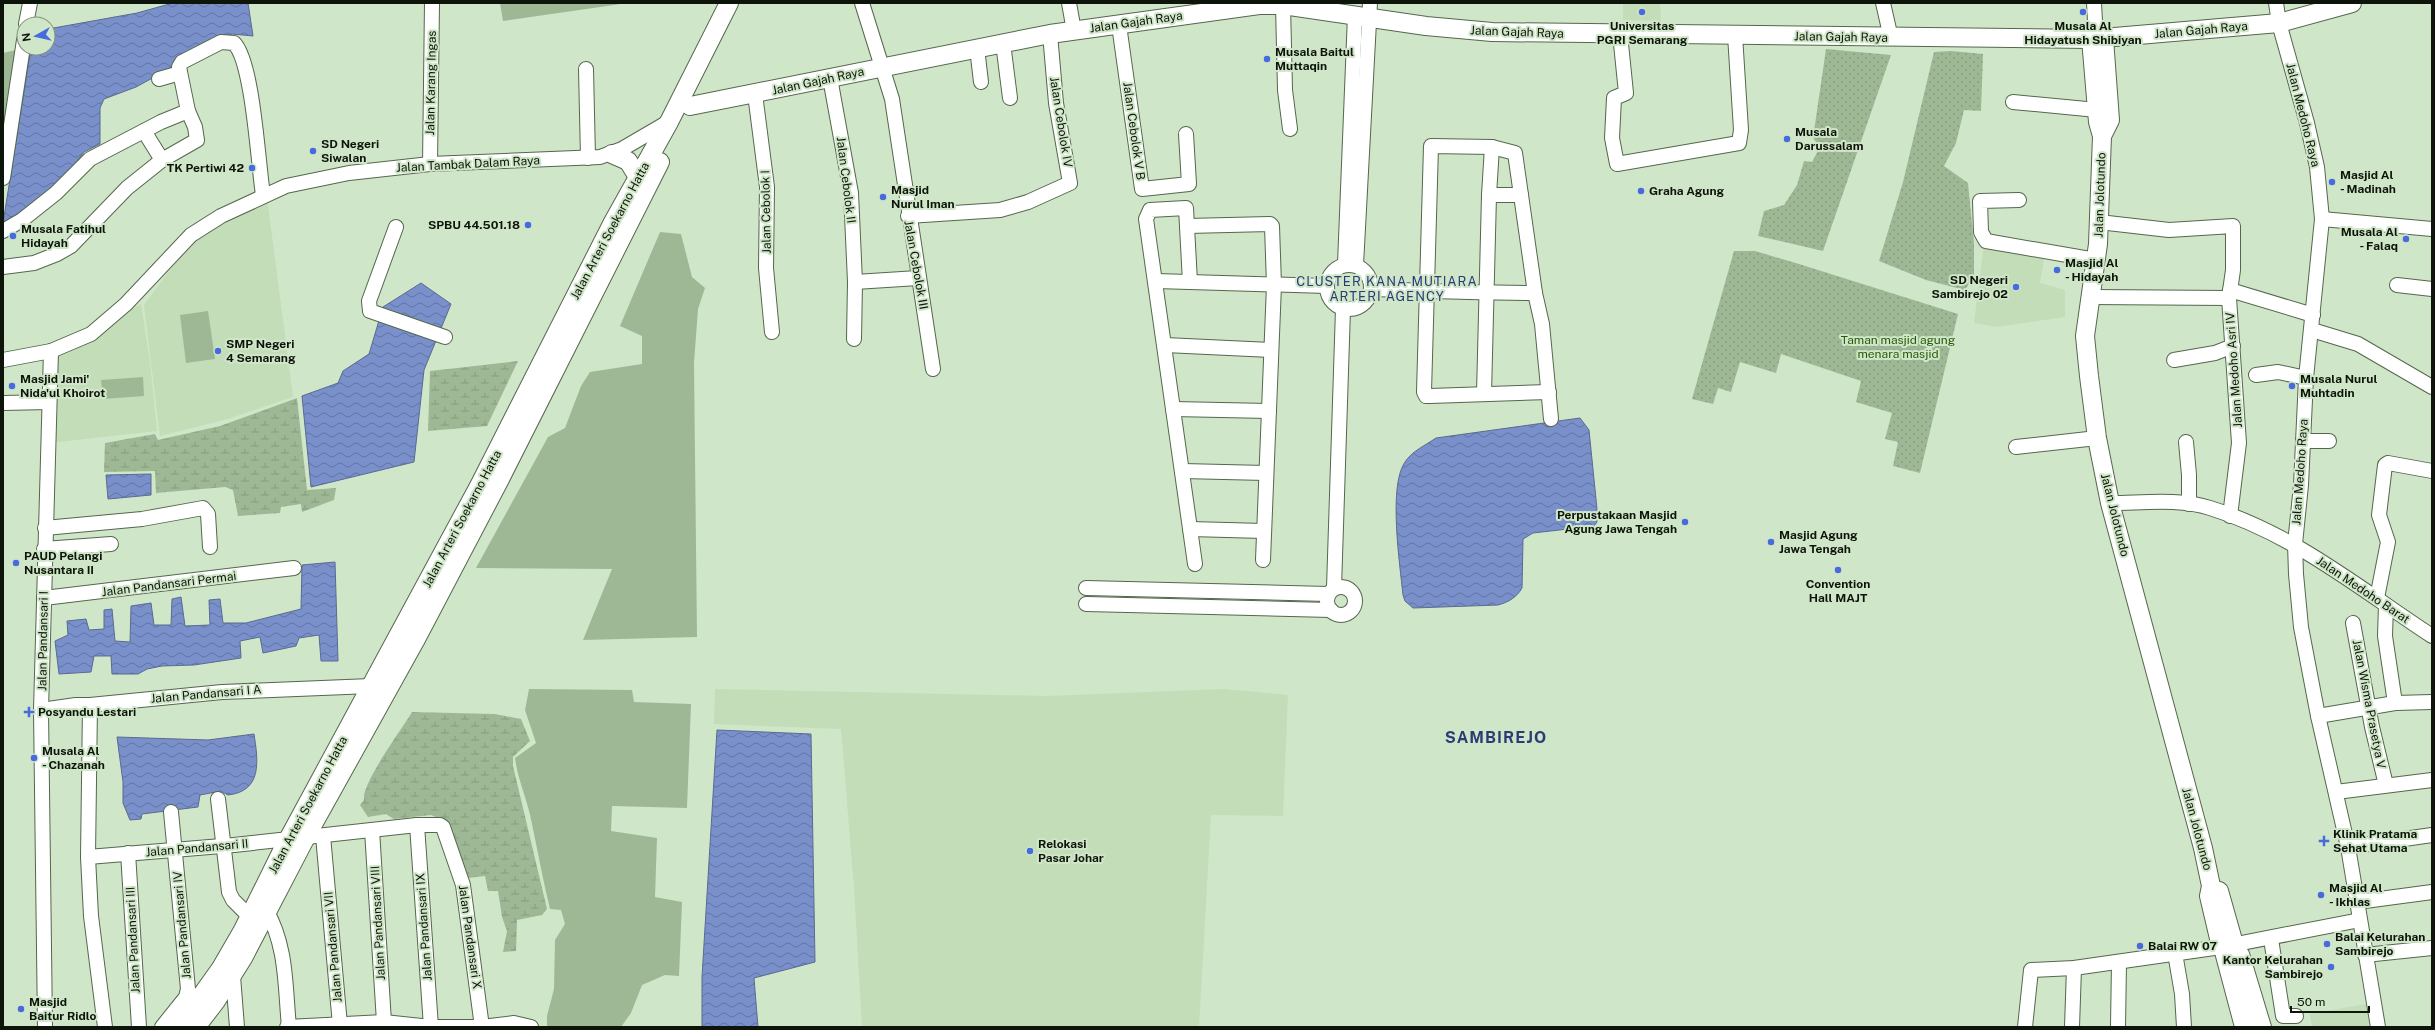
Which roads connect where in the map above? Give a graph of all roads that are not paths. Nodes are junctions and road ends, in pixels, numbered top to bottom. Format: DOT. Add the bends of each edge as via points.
graph roads {
  1 [pos="30,3"];
  2 [pos="432,3"];
  3 [pos="729,3"];
  4 [pos="742,3"];
  5 [pos="862,3"];
  6 [pos="1069,3"];
  7 [pos="1883,3"];
  8 [pos="2094,3"];
  9 [pos="2276,3"];
  10 [pos="2352,3"];
  11 [pos="1278,4"];
  12 [pos="1364,11"];
  13 [pos="28,16"];
  14 [pos="2279,23"];
  15 [pos="1119,24"];
  16 [pos="1074,31"];
  17 [pos="1050,34"];
  18 [pos="1620,34"];
  19 [pos="1735,35"];
  20 [pos="1891,38"];
  21 [pos="2097,39"];
  22 [pos="1003,43"];
  23 [pos="977,48"];
  24 [pos="22,56"];
  25 [pos="881,67"];
  26 [pos="586,69"];
  27 [pos="180,73"];
  28 [pos="830,78"];
  29 [pos="159,79"];
  30 [pos="981,82"];
  31 [pos="755,94"];
  32 [pos="1010,98"];
  33 [pos="2013,102"];
  34 [pos="690,106"];
  35 [pos="2097,110"];
  36 [pos="188,111"];
  37 [pos="669,122"];
  38 [pos="1290,129"];
  39 [pos="144,131"];
  40 [pos="1186,134"];
  41 [pos="2102,136"];
  42 [pos="1492,147"];
  43 [pos="612,154"];
  44 [pos="588,158"];
  45 [pos="162,160"];
  46 [pos="430,164"];
  47 [pos="638,177"];
  48 [pos="3,178"];
  49 [pos="263,195"];
  50 [pos="1489,195"];
  51 [pos="1521,195"];
  52 [pos="2019,200"];
  53 [pos="908,216"];
  54 [pos="2322,219"];
  55 [pos="2099,222"];
  56 [pos="1187,226"];
  57 [pos="396,227"];
  58 [pos="2432,229"];
  59 [pos="3,231"];
  60 [pos="2096,260"];
  61 [pos="1351,265"];
  62 [pos="3,267"];
  63 [pos="918,278"];
  64 [pos="1156,281"];
  65 [pos="855,282"];
  66 [pos="1190,282"];
  67 [pos="1274,285"];
  68 [pos="1327,286"];
  69 [pos="2397,286"];
  70 [pos="1372,289"];
  71 [pos="2432,289"];
  72 [pos="1428,291"];
  73 [pos="1485,293"];
  74 [pos="1535,293"];
  75 [pos="2230,294"];
  76 [pos="2091,297"];
  77 [pos="1343,309"];
  78 [pos="2313,315"];
  79 [pos="2312,330"];
  80 [pos="772,332"];
  81 [pos="445,337"];
  82 [pos="854,339"];
  83 [pos="1165,345"];
  84 [pos="2233,346"];
  85 [pos="1271,350"];
  86 [pos="51,351"];
  87 [pos="3,360"];
  88 [pos="2174,360"];
  89 [pos="934,370"];
  90 [pos="2256,375"];
  91 [pos="2306,378"];
  92 [pos="2432,387"];
  93 [pos="1550,392"];
  94 [pos="1484,394"];
  95 [pos="49,402"];
  96 [pos="3,403"];
  97 [pos="1173,409"];
  98 [pos="1269,411"];
  99 [pos="1551,419"];
  100 [pos="2097,438"];
  101 [pos="2303,441"];
  102 [pos="2329,441"];
  103 [pos="2186,442"];
  104 [pos="2016,447"];
  105 [pos="1182,471"];
  106 [pos="2432,471"];
  107 [pos="1266,473"];
  108 [pos="2110,503"];
  109 [pos="2189,504"];
  110 [pos="2230,516"];
  111 [pos="46,528"];
  112 [pos="1190,529"];
  113 [pos="1264,532"];
  114 [pos="111,544"];
  115 [pos="2295,544"];
  116 [pos="210,547"];
  117 [pos="44,549"];
  118 [pos="1263,560"];
  119 [pos="1195,564"];
  120 [pos="294,568"];
  121 [pos="1086,588"];
  122 [pos="1331,591"];
  123 [pos="44,598"];
  124 [pos="2381,601"];
  125 [pos="1086,604"];
  126 [pos="1330,610"];
  127 [pos="2353,622"];
  128 [pos="2432,636"];
  129 [pos="371,686"];
  130 [pos="2432,702"];
  131 [pos="2395,703"];
  132 [pos="90,705"];
  133 [pos="2369,707"];
  134 [pos="41,710"];
  135 [pos="2318,716"];
  136 [pos="2432,780"];
  137 [pos="2386,785"];
  138 [pos="2336,792"];
  139 [pos="218,799"];
  140 [pos="171,812"];
  141 [pos="417,824"];
  142 [pos="372,830"];
  143 [pos="2432,835"];
  144 [pos="306,837"];
  145 [pos="224,846"];
  146 [pos="2348,847"];
  147 [pos="175,850"];
  148 [pos="128,853"];
  149 [pos="88,857"];
  150 [pos="2432,892"];
  151 [pos="2357,902"];
  152 [pos="266,910"];
  153 [pos="249,916"];
  154 [pos="2360,920"];
  155 [pos="2271,939"];
  156 [pos="2432,948"];
  157 [pos="2229,950"];
  158 [pos="2174,954"];
  159 [pos="2365,954"];
  160 [pos="2119,962"];
  161 [pos="2074,968"];
  162 [pos="233,976"];
  163 [pos="2296,1016"];
  164 [pos="382,1024"];
  165 [pos="340,1025"];
  166 [pos="185,1026"];
  167 [pos="45,1027"];
  168 [pos="104,1027"];
  169 [pos="139,1027"];
  170 [pos="162,1027"];
  171 [pos="237,1027"];
  172 [pos="288,1027"];
  173 [pos="431,1027"];
  174 [pos="482,1027"];
  175 [pos="530,1027"];
  176 [pos="2025,1027"];
  177 [pos="2072,1027"];
  178 [pos="2118,1027"];
  179 [pos="2184,1027"];
  180 [pos="2242,1027"];
  181 [pos="2251,1027"];
  182 [pos="2264,1027"];
  183 [pos="2378,1027"];
  1 -- 13 [label="street"];
  2 -- 46 [label="street, Jalan Karang Ingas"];
  3 -- 37 [label="main road, Jalan Arteri Soekarno Hatta"];
  4 -- 34 [label="main road, Jalan Arteri Soekarno Hatta"];
  5 -- 25 [label="street, Jalan Cebolok III"];
  6 -- 16 [label="street"];
  7 -- 20 [label="street"];
  8 -- 21 [label="street"];
  9 -- 14 [label="street, Jalan Medoho Raya"];
  10 -- 14 [label="main road, Jalan Gajah Raya"];
  11 -- 12 [label="main road, Jalan Gajah Raya"];
  11 -- 15 [label="main road, Jalan Gajah Raya"];
  11 -- 38 [label="street"];
  12 -- 18 [label="main road, Jalan Gajah Raya" via="1426,26 1485,31"];
  12 -- 61 [label="street" via="1358,78"];
  14 -- 21 [label="main road, Jalan Gajah Raya"];
  14 -- 54 [label="street, Jalan Medoho Raya" via="2317,167"];
  15 -- 16 [label="main road, Jalan Gajah Raya"];
  15 -- 40 [label="street, Jalan Cebolok V B" via="1142,189 1189,184"];
  16 -- 17 [label="main road, Jalan Gajah Raya"];
  17 -- 22 [label="main road, Jalan Gajah Raya"];
  17 -- 53 [label="street, Jalan Cebolok IV" via="1056,103 1070,183 1028,202 1000,210"];
  18 -- 19 [label="main road, Jalan Gajah Raya"];
  18 -- 19 [label="street" via="1626,93 1614,98 1612,132 1617,164 1739,143 1741,130"];
  19 -- 20 [label="main road, Jalan Gajah Raya"];
  20 -- 21 [label="main road, Jalan Gajah Raya"];
  21 -- 35 [label="main road, Jalan Jolotundo"];
  21 -- 41 [label="main road, Jalan Jolotundo" via="2110,120"];
  22 -- 23 [label="main road, Jalan Gajah Raya"];
  22 -- 32 [label="street"];
  23 -- 25 [label="main road, Jalan Gajah Raya"];
  23 -- 30 [label="street"];
  24 -- 48 [label="street"];
  25 -- 28 [label="main road, Jalan Gajah Raya"];
  25 -- 53 [label="street, Jalan Cebolok III" via="894,114"];
  26 -- 44 [label="street"];
  27 -- 29 [label="street"];
  27 -- 36 [label="street"];
  27 -- 49 [label="street" via="182,62 220,42 230,42 238,47 248,79"];
  28 -- 31 [label="main road, Jalan Gajah Raya"];
  28 -- 65 [label="street, Jalan Cebolok II" via="851,193"];
  31 -- 34 [label="main road, Jalan Gajah Raya"];
  31 -- 80 [label="street, Jalan Cebolok I" via="767,187 766,268"];
  33 -- 35 [label="street"];
  34 -- 37 [label="street, Jalan Tambak Dalam Raya"];
  34 -- 144 [label="main road, Jalan Arteri Soekarno Hatta" via="398,673"];
  35 -- 41 [label="main road, Jalan Jolotundo"];
  36 -- 39 [label="street"];
  36 -- 45 [label="street" via="197,140"];
  37 -- 43 [label="street, Jalan Tambak Dalam Raya"];
  37 -- 47 [label="main road, Jalan Arteri Soekarno Hatta"];
  39 -- 45 [label="street"];
  39 -- 59 [label="street" via="90,159 56,193 22,220"];
  41 -- 55 [label="main road, Jalan Jolotundo"];
  42 -- 50 [label="street"];
  42 -- 51 [label="street" via="1515,153"];
  42 -- 72 [label="street" via="1431,146"];
  43 -- 44 [label="street, Jalan Tambak Dalam Raya"];
  43 -- 47 [label="main road" via="628,162"];
  44 -- 46 [label="street, Jalan Tambak Dalam Raya"];
  45 -- 62 [label="street" via="128,188 71,246 34,263"];
  46 -- 49 [label="street, Jalan Tambak Dalam Raya" via="349,173 286,186"];
  47 -- 129 [label="main road, Jalan Arteri Soekarno Hatta" via="476,493"];
  49 -- 86 [label="street, Jalan Tambak Dalam Raya" via="191,234 126,304 103,324 79,340"];
  50 -- 51 [label="street"];
  50 -- 73 [label="street"];
  51 -- 74 [label="street"];
  52 -- 60 [label="street" via="1980,201 1981,232 1986,241"];
  53 -- 63 [label="street, Jalan Cebolok III"];
  54 -- 58 [label="street"];
  54 -- 78 [label="street, Jalan Medoho Raya"];
  55 -- 60 [label="main road, Jalan Jolotundo"];
  55 -- 75 [label="street, Jalan Medoho Asri IV" via="2169,230 2232,225 2233,270"];
  56 -- 64 [label="street" via="1186,208 1147,212"];
  56 -- 66 [label="street"];
  56 -- 67 [label="street" via="1270,224"];
  57 -- 81 [label="street" via="369,301 370,311"];
  60 -- 76 [label="main road, Jalan Jolotundo"];
  61 -- 68 [label="street" via="1332,272"];
  61 -- 70 [label="street" via="1368,274"];
  63 -- 65 [label="street"];
  63 -- 89 [label="street, Jalan Cebolok III"];
  64 -- 66 [label="street"];
  64 -- 83 [label="street"];
  65 -- 82 [label="street, Jalan Cebolok II"];
  66 -- 67 [label="street"];
  67 -- 68 [label="street"];
  67 -- 85 [label="street"];
  68 -- 77 [label="street" via="1331,300"];
  69 -- 71 [label="street"];
  70 -- 72 [label="street"];
  70 -- 77 [label="street" via="1367,301 1362,305"];
  72 -- 73 [label="street"];
  72 -- 94 [label="street" via="1424,392 1426,396"];
  73 -- 74 [label="street"];
  73 -- 94 [label="street"];
  74 -- 93 [label="street" via="1542,324"];
  75 -- 76 [label="street"];
  75 -- 78 [label="street"];
  75 -- 84 [label="street, Jalan Medoho Asri IV"];
  76 -- 100 [label="main road, Jalan Jolotundo" via="2085,336"];
  77 -- 122 [label="street"];
  78 -- 79 [label="street, Jalan Medoho Raya"];
  79 -- 91 [label="street, Jalan Medoho Raya"];
  79 -- 92 [label="street" via="2358,344"];
  83 -- 85 [label="street"];
  83 -- 97 [label="street"];
  84 -- 88 [label="street" via="2215,353"];
  84 -- 110 [label="street, Jalan Medoho Asri IV" via="2239,443"];
  85 -- 98 [label="street"];
  86 -- 87 [label="street, Jalan Tambak Dalam Raya"];
  86 -- 95 [label="street, Jalan Pandansari I"];
  90 -- 91 [label="street" via="2278,372"];
  91 -- 101 [label="street, Jalan Medoho Raya"];
  93 -- 94 [label="street"];
  93 -- 99 [label="street"];
  95 -- 96 [label="street"];
  95 -- 111 [label="street, Jalan Pandansari I"];
  97 -- 98 [label="street"];
  97 -- 105 [label="street"];
  98 -- 107 [label="street"];
  100 -- 104 [label="street"];
  100 -- 108 [label="main road, Jalan Jolotundo"];
  101 -- 102 [label="street"];
  101 -- 115 [label="street, Jalan Medoho Raya"];
  103 -- 109 [label="street"];
  105 -- 107 [label="street"];
  105 -- 112 [label="street"];
  106 -- 124 [label="street" via="2388,463 2385,465 2379,515 2388,542"];
  107 -- 113 [label="street"];
  108 -- 109 [label="street, Jalan Medoho Barat"];
  108 -- 157 [label="main road, Jalan Jolotundo" via="2212,886 2221,892"];
  109 -- 110 [label="street, Jalan Medoho Barat"];
  110 -- 115 [label="street, Jalan Medoho Barat"];
  111 -- 116 [label="street" via="142,519 203,508 208,514"];
  111 -- 117 [label="street, Jalan Pandansari I"];
  112 -- 113 [label="street"];
  112 -- 119 [label="street"];
  113 -- 118 [label="street"];
  114 -- 117 [label="street"];
  115 -- 124 [label="street, Jalan Medoho Barat"];
  115 -- 135 [label="street, Jalan Medoho Raya" via="2301,627"];
  117 -- 123 [label="street, Jalan Pandansari I"];
  120 -- 123 [label="street, Jalan Pandansari Permai"];
  121 -- 122 [label="street"];
  122 -- 126 [label="street" via="1327,602"];
  122 -- 126 [label="street" via="1347,588 1353,594 1355,603 1350,611 1343,615"];
  123 -- 134 [label="street, Jalan Pandansari I"];
  124 -- 128 [label="street, Jalan Medoho Barat"];
  124 -- 131 [label="street"];
  125 -- 126 [label="street"];
  127 -- 133 [label="street, Jalan Wisma Prasetya V"];
  129 -- 132 [label="street, Jalan Pandansari I A" via="222,692"];
  129 -- 144 [label="main road, Jalan Arteri Soekarno Hatta"];
  130 -- 131 [label="street"];
  131 -- 133 [label="street"];
  132 -- 134 [label="street, Jalan Pandansari I A" via="76,704"];
  132 -- 149 [label="street"];
  133 -- 135 [label="street"];
  133 -- 137 [label="street, Jalan Wisma Prasetya V"];
  134 -- 167 [label="street, Jalan Pandansari I"];
  135 -- 138 [label="street, Jalan Medoho Raya"];
  136 -- 137 [label="street, Jalan Wisma Prasetya V"];
  137 -- 138 [label="street, Jalan Wisma Prasetya V"];
  138 -- 146 [label="street, Jalan Medoho Raya"];
  139 -- 145 [label="street"];
  140 -- 147 [label="street, Jalan Pandansari IV"];
  141 -- 142 [label="street"];
  141 -- 173 [label="street, Jalan Pandansari IX"];
  141 -- 174 [label="street, Jalan Pandansari X" via="443,827 461,876"];
  142 -- 144 [label="street"];
  142 -- 164 [label="street, Jalan Pandansari VIII"];
  143 -- 146 [label="street"];
  144 -- 145 [label="street, Jalan Pandansari II"];
  144 -- 152 [label="main road, Jalan Arteri Soekarno Hatta"];
  144 -- 153 [label="main road, Jalan Arteri Soekarno Hatta"];
  144 -- 165 [label="street, Jalan Pandansari VII"];
  145 -- 147 [label="street, Jalan Pandansari II"];
  145 -- 153 [label="street" via="230,896"];
  146 -- 151 [label="street, Jalan Medoho Raya"];
  147 -- 148 [label="street, Jalan Pandansari II"];
  147 -- 170 [label="street, Jalan Pandansari IV" via="188,989 186,997"];
  148 -- 149 [label="street, Jalan Pandansari II"];
  148 -- 169 [label="street, Jalan Pandansari III"];
  149 -- 168 [label="street" via="91,916"];
  150 -- 151 [label="street"];
  151 -- 154 [label="street, Jalan Medoho Raya"];
  152 -- 162 [label="main road, Jalan Arteri Soekarno Hatta"];
  152 -- 172 [label="street" via="279,934 282,948"];
  153 -- 166 [label="main road, Jalan Arteri Soekarno Hatta" via="222,968"];
  154 -- 155 [label="street"];
  154 -- 159 [label="street, Jalan Medoho Raya"];
  155 -- 157 [label="street"];
  155 -- 163 [label="street" via="2283,1016"];
  156 -- 159 [label="street"];
  157 -- 158 [label="street"];
  157 -- 180 [label="street"];
  157 -- 181 [label="main road, Jalan Jolotundo"];
  157 -- 182 [label="street" via="2242,954"];
  158 -- 160 [label="street"];
  158 -- 179 [label="street" via="2182,994"];
  159 -- 183 [label="street, Jalan Medoho Raya"];
  160 -- 161 [label="street"];
  160 -- 178 [label="street"];
  161 -- 176 [label="street" via="2031,970"];
  161 -- 177 [label="street"];
  162 -- 166 [label="main road, Jalan Arteri Soekarno Hatta"];
  162 -- 171 [label="street"];
  164 -- 165 [label="street"];
  164 -- 173 [label="street"];
  165 -- 172 [label="street"];
  173 -- 174 [label="street"];
  174 -- 175 [label="street" via="514,1023"];
}
